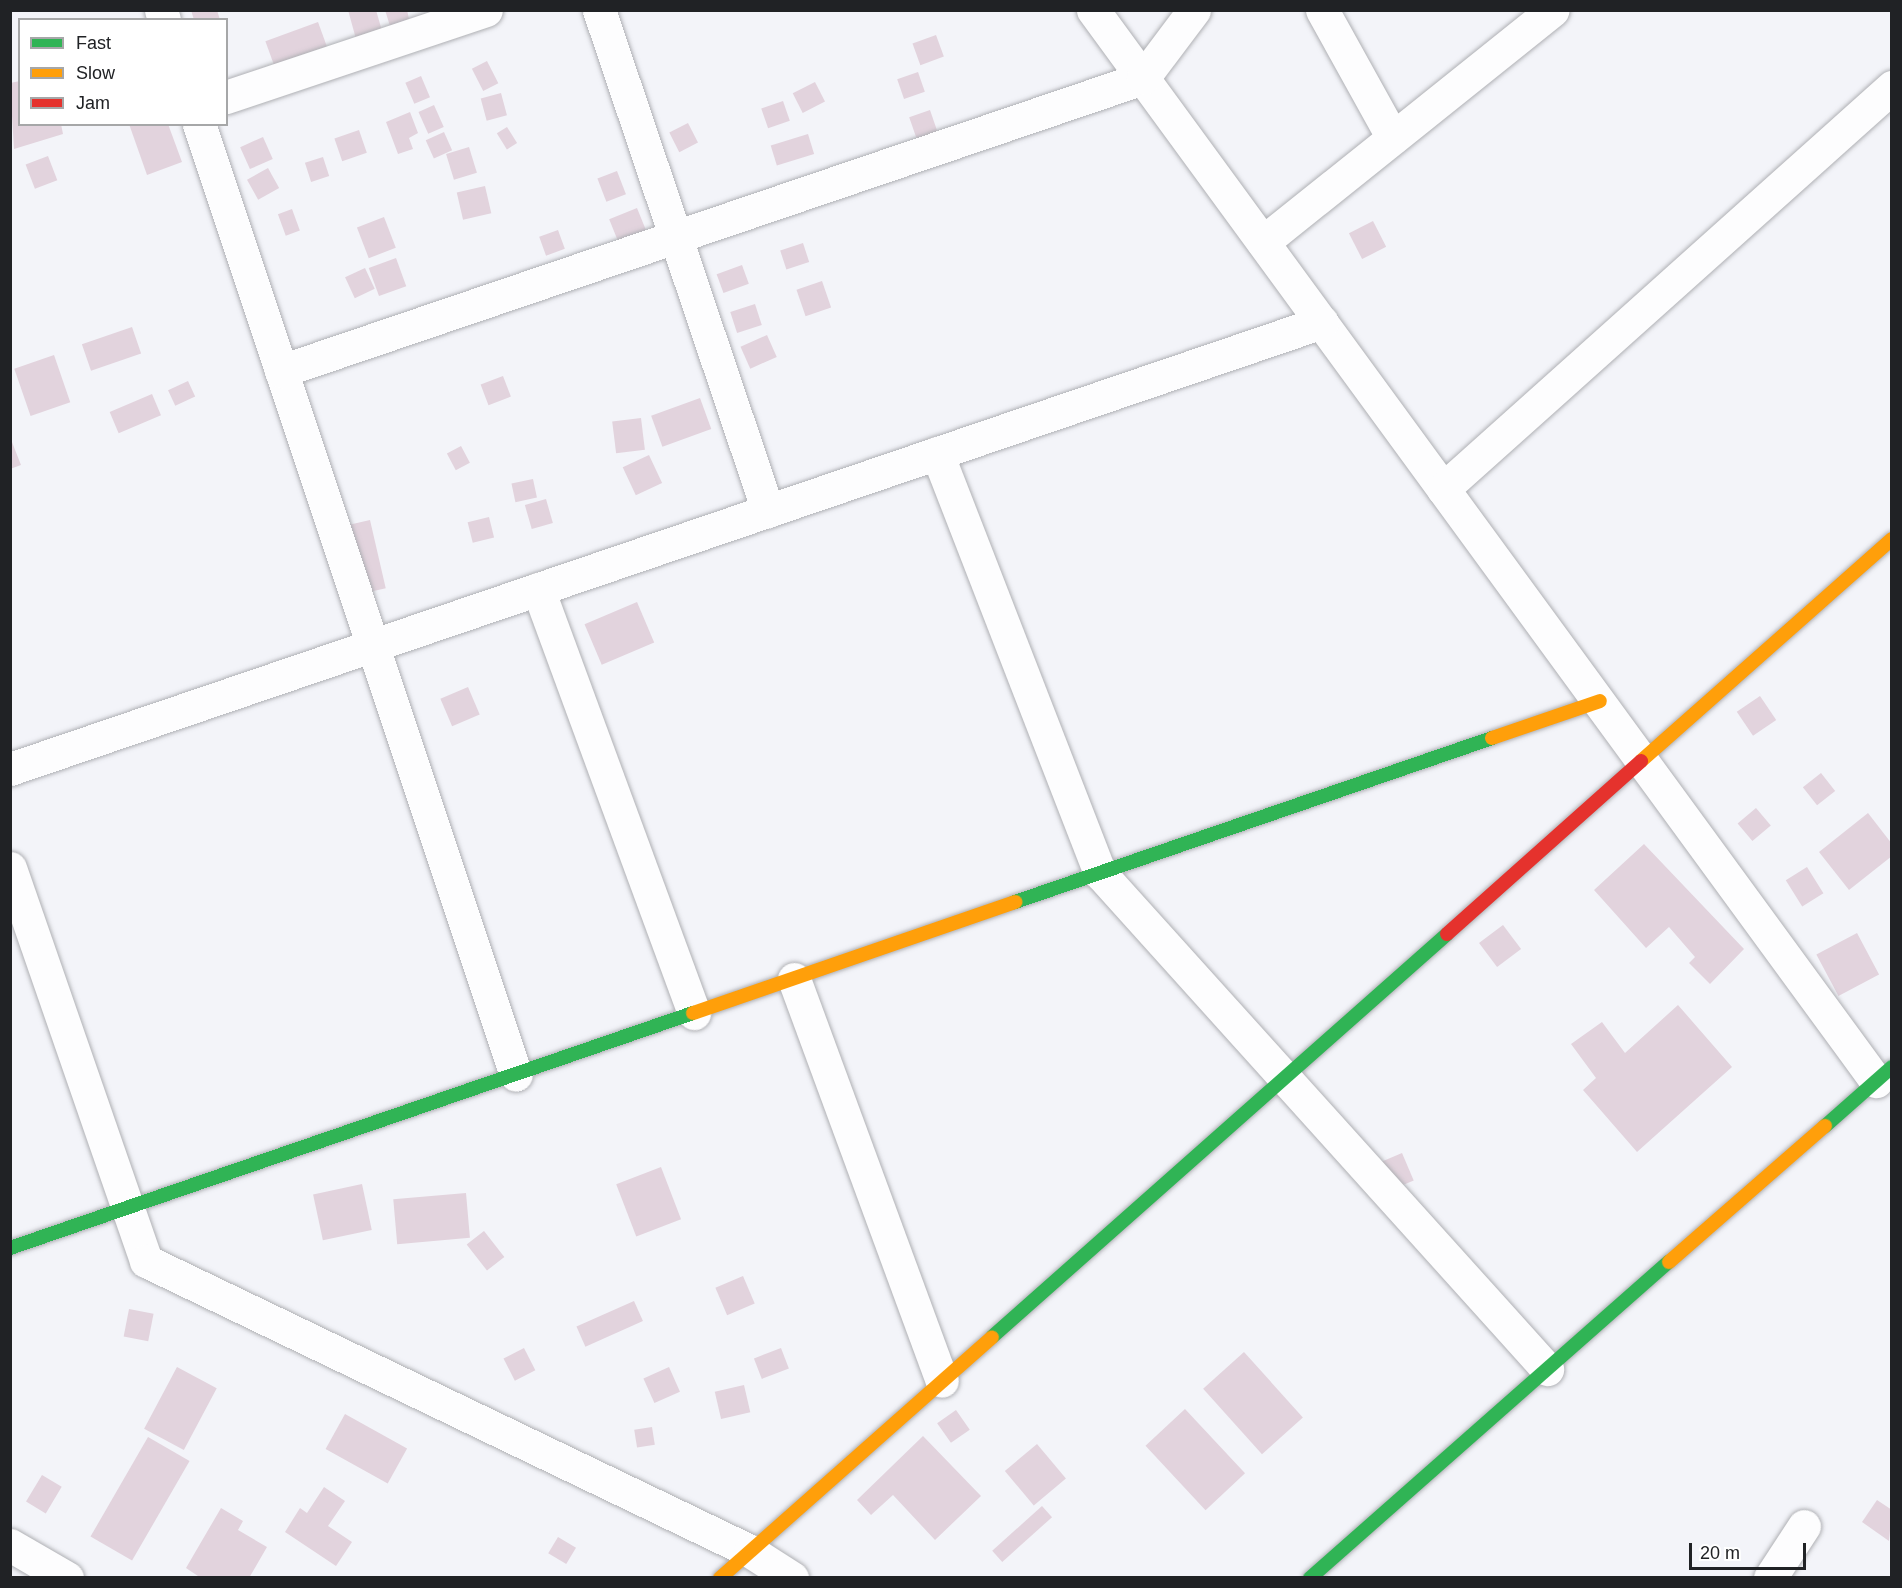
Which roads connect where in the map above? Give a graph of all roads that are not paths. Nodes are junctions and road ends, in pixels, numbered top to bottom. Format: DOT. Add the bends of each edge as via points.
graph roads {
  1 [pos="486,10"];
  2 [pos="599,10"];
  3 [pos="1093,10"];
  4 [pos="1194,10"];
  5 [pos="1322,10"];
  6 [pos="1552,10"];
  7 [pos="1143,78"];
  8 [pos="1892,87"];
  9 [pos="228,96"];
  10 [pos="200,126"];
  11 [pos="1393,138"];
  12 [pos="675,237"];
  13 [pos="1263,242"];
  14 [pos="1322,322"];
  15 [pos="281,371"];
  16 [pos="937,453"];
  17 [pos="1443,489"];
  18 [pos="768,511"];
  19 [pos="1892,539"];
  20 [pos="538,589"];
  21 [pos="373,646"];
  22 [pos="1600,701"];
  23 [pos="1643,759"];
  24 [pos="10,769"];
  25 [pos="10,868"];
  26 [pos="1100,873"];
  27 [pos="794,979"];
  28 [pos="694,1013"];
  29 [pos="1884,1074"];
  30 [pos="516,1075"];
  31 [pos="1284,1078"];
  32 [pos="128,1208"];
  33 [pos="10,1248"];
  34 [pos="1547,1370"];
  35 [pos="942,1381"];
  36 [pos="1804,1526"];
  37 [pos="10,1545"];
  38 [pos="750,1551"];
  39 [pos="67,1578"];
  40 [pos="720,1578"];
  41 [pos="792,1578"];
  42 [pos="1310,1578"];
  43 [pos="1770,1578"];
  1 -- 9 [label="street"];
  2 -- 12 [label="street"];
  3 -- 7 [label="street"];
  4 -- 7 [label="street"];
  5 -- 11 [label="street"];
  6 -- 11 [label="street"];
  7 -- 12 [label="street"];
  7 -- 13 [label="street"];
  8 -- 17 [label="street"];
  10 -- 15 [label="street"];
  11 -- 13 [label="street"];
  12 -- 15 [label="street"];
  12 -- 18 [label="street"];
  13 -- 14 [label="street"];
  14 -- 16 [label="street"];
  14 -- 17 [label="street"];
  15 -- 21 [label="street"];
  16 -- 18 [label="street"];
  16 -- 26 [label="street"];
  17 -- 22 [label="street"];
  18 -- 20 [label="street"];
  19 -- 23 [label="street"];
  20 -- 21 [label="street"];
  20 -- 28 [label="street"];
  21 -- 24 [label="street"];
  21 -- 30 [label="street"];
  22 -- 23 [label="street"];
  22 -- 26 [label="street"];
  23 -- 29 [label="street"];
  23 -- 31 [label="street"];
  25 -- 32 [label="street"];
  26 -- 27 [label="street"];
  26 -- 31 [label="street"];
  27 -- 28 [label="street"];
  27 -- 35 [label="street"];
  28 -- 30 [label="street"];
  29 -- 34 [label="street"];
  30 -- 32 [label="street"];
  31 -- 34 [label="street"];
  31 -- 35 [label="street"];
  32 -- 33 [label="street"];
  32 -- 38 [label="street" via="146,1261"];
  34 -- 42 [label="street"];
  35 -- 38 [label="street"];
  36 -- 43 [label="street"];
  37 -- 39 [label="street"];
  38 -- 40 [label="street"];
  38 -- 41 [label="street"];
}
